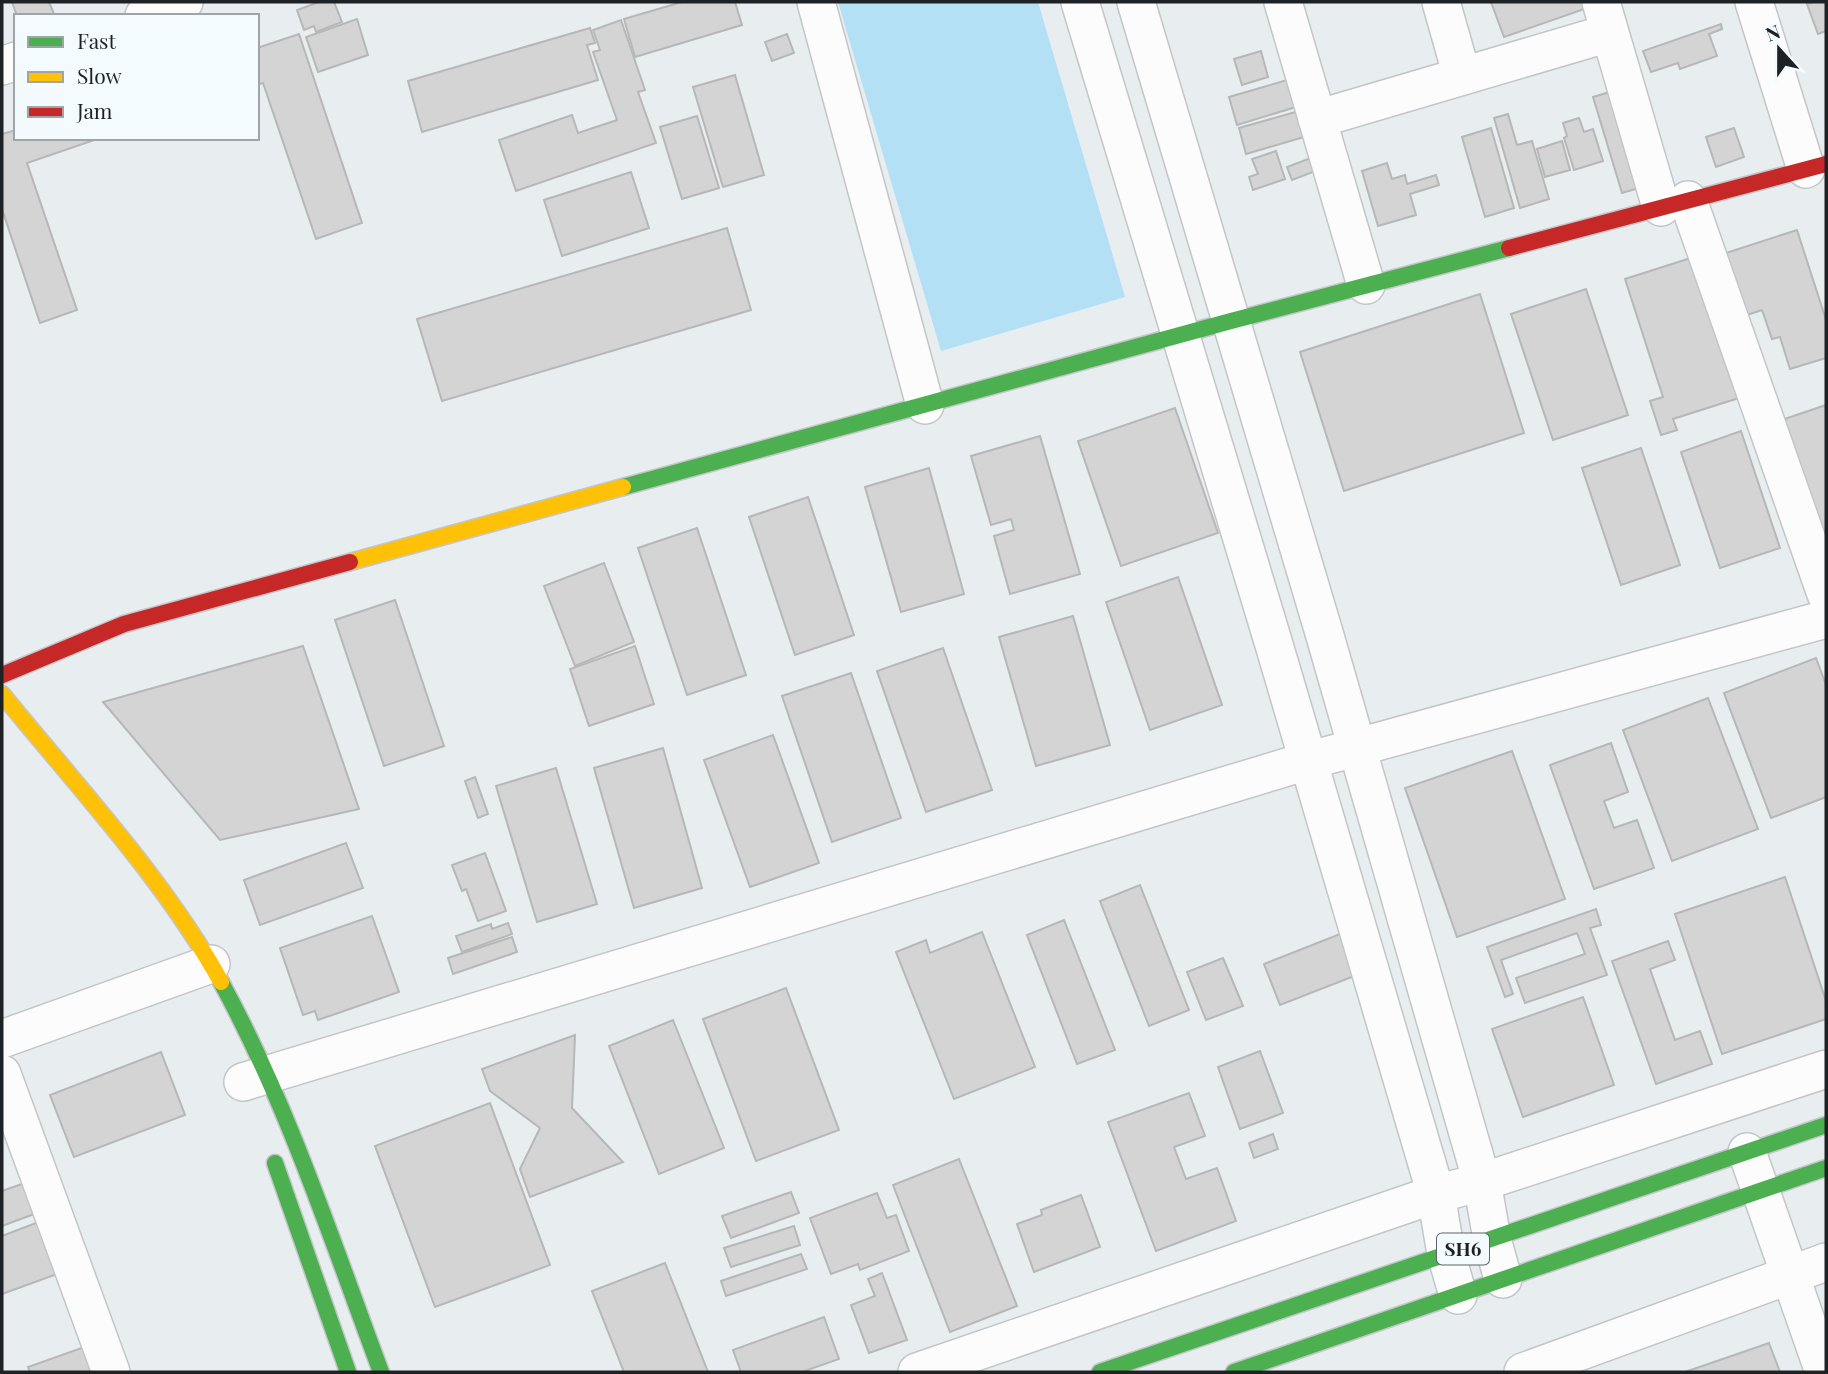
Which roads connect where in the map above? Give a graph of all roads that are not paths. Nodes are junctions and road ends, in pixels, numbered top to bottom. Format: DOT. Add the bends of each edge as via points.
graph roads {
  1 [pos="184,2"];
  2 [pos="816,2"];
  3 [pos="1080,2"];
  4 [pos="1136,2"];
  5 [pos="1283,2"];
  6 [pos="1441,2"];
  7 [pos="1754,2"];
  8 [pos="150,14"];
  9 [pos="1605,17"];
  10 [pos="1462,76"];
  11 [pos="1317,118"];
  12 [pos="1816,166"];
  13 [pos="1674,204"];
  14 [pos="1366,285"];
  15 [pos="1231,321"];
  16 [pos="1180,335"];
  17 [pos="925,405"];
  18 [pos="1826,594"];
  19 [pos="1826,619"];
  20 [pos="2,675"];
  21 [pos="2,694"];
  22 [pos="1356,748"];
  23 [pos="1307,761"];
  24 [pos="192,970"];
  25 [pos="2,1040"];
  26 [pos="1826,1069"];
  27 [pos="2,1074"];
  28 [pos="248,1079"];
  29 [pos="1826,1125"];
  30 [pos="268,1145"];
  31 [pos="1747,1152"];
  32 [pos="1826,1168"];
  33 [pos="1482,1182"];
  34 [pos="1760,1190"];
  35 [pos="1436,1194"];
  36 [pos="1492,1239"];
  37 [pos="1446,1254"];
  38 [pos="1826,1262"];
  39 [pos="1790,1274"];
  40 [pos="1503,1279"];
  41 [pos="1458,1294"];
  42 [pos="111,1372"];
  43 [pos="348,1372"];
  44 [pos="381,1372"];
  45 [pos="917,1372"];
  46 [pos="1100,1372"];
  47 [pos="1234,1372"];
  48 [pos="1523,1372"];
  49 [pos="1824,1372"];
  1 -- 8 [label="street"];
  2 -- 17 [label="street"];
  3 -- 16 [label="street"];
  4 -- 15 [label="street"];
  5 -- 11 [label="street"];
  6 -- 10 [label="street"];
  7 -- 12 [label="street"];
  9 -- 10 [label="street"];
  9 -- 13 [label="street"];
  10 -- 11 [label="street"];
  11 -- 14 [label="street"];
  12 -- 13 [label="street"];
  13 -- 14 [label="street"];
  13 -- 18 [label="street"];
  14 -- 15 [label="street"];
  15 -- 16 [label="street"];
  15 -- 22 [label="street"];
  16 -- 17 [label="street"];
  16 -- 23 [label="street"];
  17 -- 20 [label="street" via="124,624"];
  19 -- 22 [label="street"];
  21 -- 24 [label="street" via="149,874"];
  22 -- 23 [label="street"];
  22 -- 33 [label="street"];
  23 -- 28 [label="street"];
  23 -- 35 [label="street"];
  24 -- 25 [label="street"];
  24 -- 28 [label="street" via="252,1039"];
  26 -- 33 [label="street"];
  27 -- 42 [label="street"];
  28 -- 44 [label="street" via="297,1148"];
  29 -- 31 [label="street, SH6"];
  30 -- 43 [label="street"];
  31 -- 34 [label="street"];
  31 -- 36 [label="street, SH6"];
  32 -- 34 [label="street, SH6"];
  33 -- 35 [label="street"];
  33 -- 36 [label="street"];
  34 -- 39 [label="street"];
  34 -- 40 [label="street, SH6"];
  35 -- 37 [label="street"];
  35 -- 45 [label="street"];
  36 -- 37 [label="street, SH6"];
  36 -- 40 [label="street"];
  37 -- 41 [label="street"];
  37 -- 46 [label="street, SH6"];
  38 -- 39 [label="street"];
  39 -- 48 [label="street"];
  39 -- 49 [label="street"];
  40 -- 41 [label="street, SH6"];
  41 -- 47 [label="street, SH6"];
}
